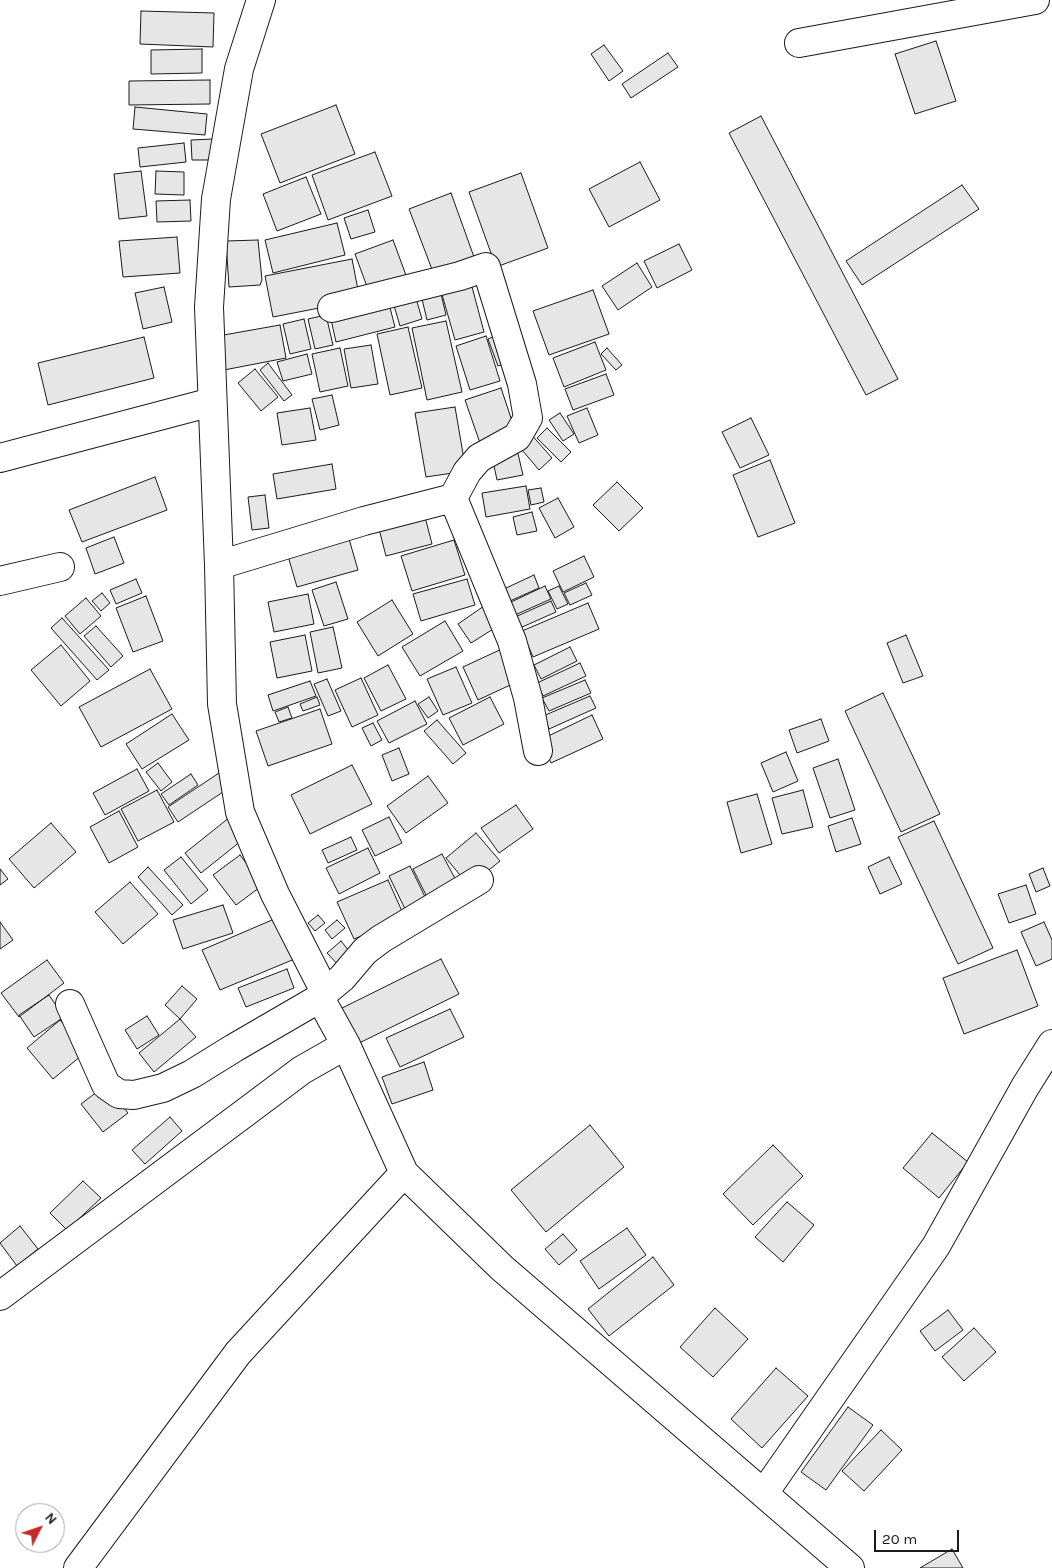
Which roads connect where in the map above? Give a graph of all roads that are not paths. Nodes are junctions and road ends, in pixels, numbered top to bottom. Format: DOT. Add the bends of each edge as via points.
graph roads {
  1 [pos="261,0"];
  2 [pos="1035,0"];
  3 [pos="799,43"];
  4 [pos="332,308"];
  5 [pos="212,402"];
  6 [pos="0,458"];
  7 [pos="453,498"];
  8 [pos="219,565"];
  9 [pos="60,567"];
  10 [pos="0,581"];
  11 [pos="538,751"];
  12 [pos="480,880"];
  13 [pos="323,995"];
  14 [pos="70,1004"];
  15 [pos="1052,1044"];
  16 [pos="346,1045"];
  17 [pos="404,1173"];
  18 [pos="0,1296"];
  19 [pos="764,1493"];
  20 [pos="78,1568"];
  21 [pos="850,1568"];
  1 -- 5 [label="street" via="239,69 216,199 209,307"];
  2 -- 3 [label="street"];
  4 -- 7 [label="street" via="486,267 522,384 528,418 517,437 480,458 467,472"];
  5 -- 6 [label="street"];
  5 -- 8 [label="street"];
  7 -- 8 [label="street"];
  7 -- 11 [label="street" via="512,641"];
  8 -- 13 [label="street" via="222,704 240,812"];
  9 -- 10 [label="street"];
  12 -- 13 [label="street" via="381,939"];
  13 -- 14 [label="street" via="192,1074 163,1088 134,1095 119,1094 106,1085"];
  13 -- 16 [label="street"];
  15 -- 19 [label="street" via="936,1246"];
  16 -- 17 [label="street"];
  16 -- 18 [label="street" via="302,1070"];
  17 -- 19 [label="street" via="502,1268"];
  17 -- 20 [label="street" via="238,1353"];
  19 -- 21 [label="street"];
}
